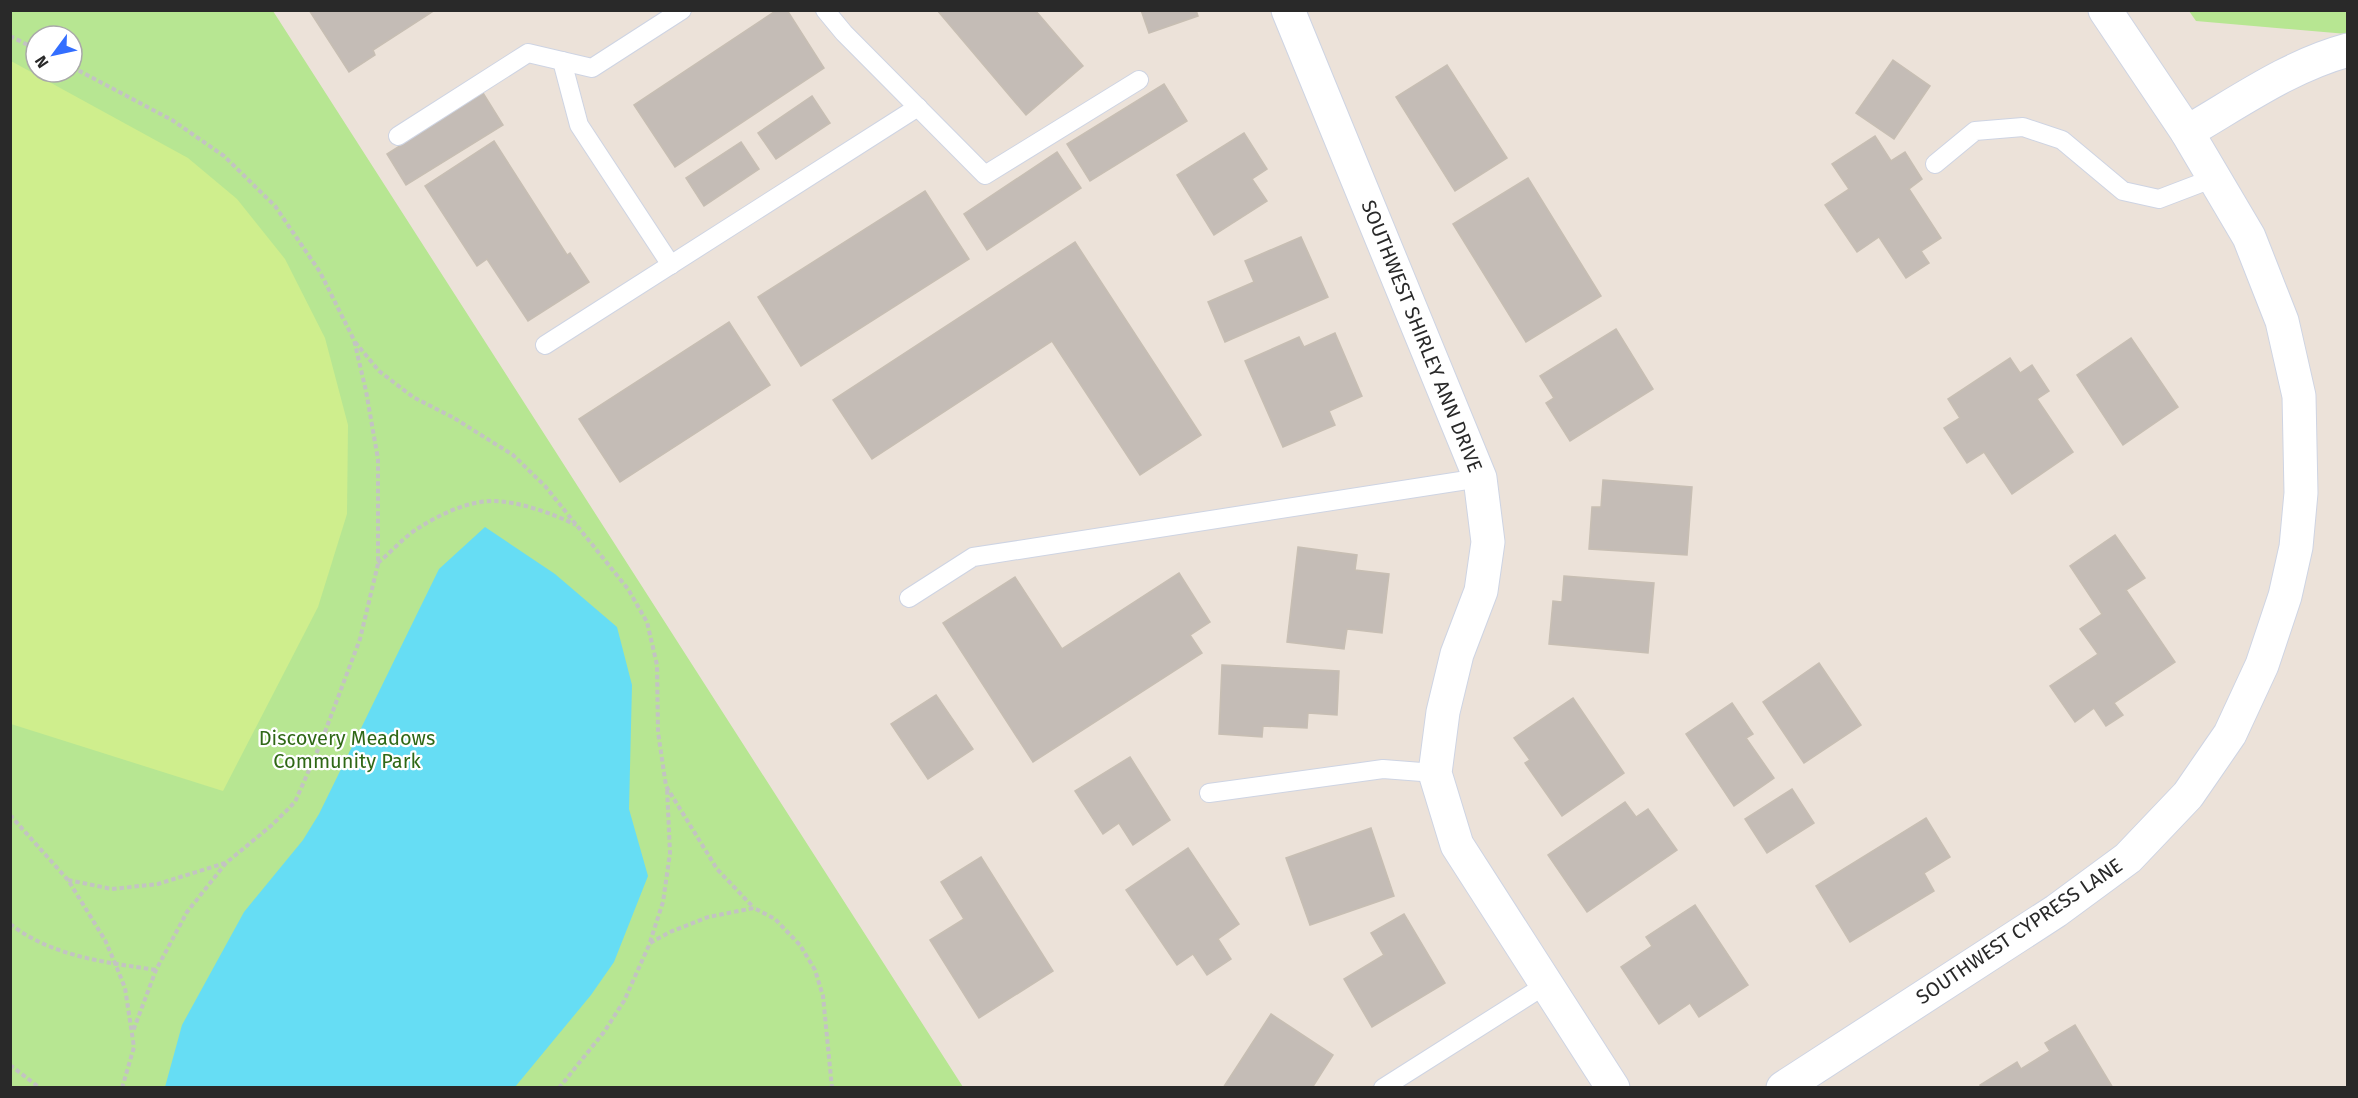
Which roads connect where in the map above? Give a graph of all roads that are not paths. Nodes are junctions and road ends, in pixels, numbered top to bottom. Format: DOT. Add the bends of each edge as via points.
graph roads {
  1 [pos="682,10"];
  2 [pos="825,10"];
  3 [pos="1288,10"];
  4 [pos="2105,10"];
  5 [pos="2348,51"];
  6 [pos="562,60"];
  7 [pos="1139,80"];
  8 [pos="918,107"];
  9 [pos="2187,132"];
  10 [pos="398,136"];
  11 [pos="1935,164"];
  12 [pos="2214,178"];
  13 [pos="671,265"];
  14 [pos="545,345"];
  15 [pos="1480,478"];
  16 [pos="909,598"];
  17 [pos="1435,773"];
  18 [pos="1209,793"];
  19 [pos="1547,984"];
  20 [pos="1383,1088"];
  21 [pos="1613,1088"];
  22 [pos="1783,1088"];
  1 -- 6 [label="lane" via="592,68"];
  2 -- 8 [label="lane"];
  3 -- 15 [label="street, SOUTHWEST SHIRLEY ANN DRIVE"];
  4 -- 9 [label="street, SOUTHWEST CYPRESS LANE"];
  5 -- 9 [label="street" via="2319,58"];
  6 -- 10 [label="lane" via="528,52"];
  6 -- 13 [label="lane" via="579,125"];
  7 -- 8 [label="lane" via="985,175"];
  8 -- 13 [label="lane"];
  9 -- 12 [label="street, SOUTHWEST CYPRESS LANE"];
  11 -- 12 [label="lane" via="1975,131 2023,127 2062,140 2123,191 2159,198"];
  12 -- 22 [label="street, SOUTHWEST CYPRESS LANE" via="2249,237 2282,321 2299,396 2301,494 2296,547 2262,665 2230,734 2188,795 2128,858 2056,911"];
  13 -- 14 [label="lane"];
  15 -- 16 [label="lane" via="983,554"];
  15 -- 17 [label="street, SOUTHWEST SHIRLEY ANN DRIVE" via="1488,542 1480,591 1457,654 1443,712"];
  17 -- 18 [label="lane" via="1383,769"];
  17 -- 19 [label="street, SOUTHWEST SHIRLEY ANN DRIVE" via="1457,844"];
  19 -- 20 [label="lane"];
  19 -- 21 [label="street, SOUTHWEST SHIRLEY ANN DRIVE"];
}
